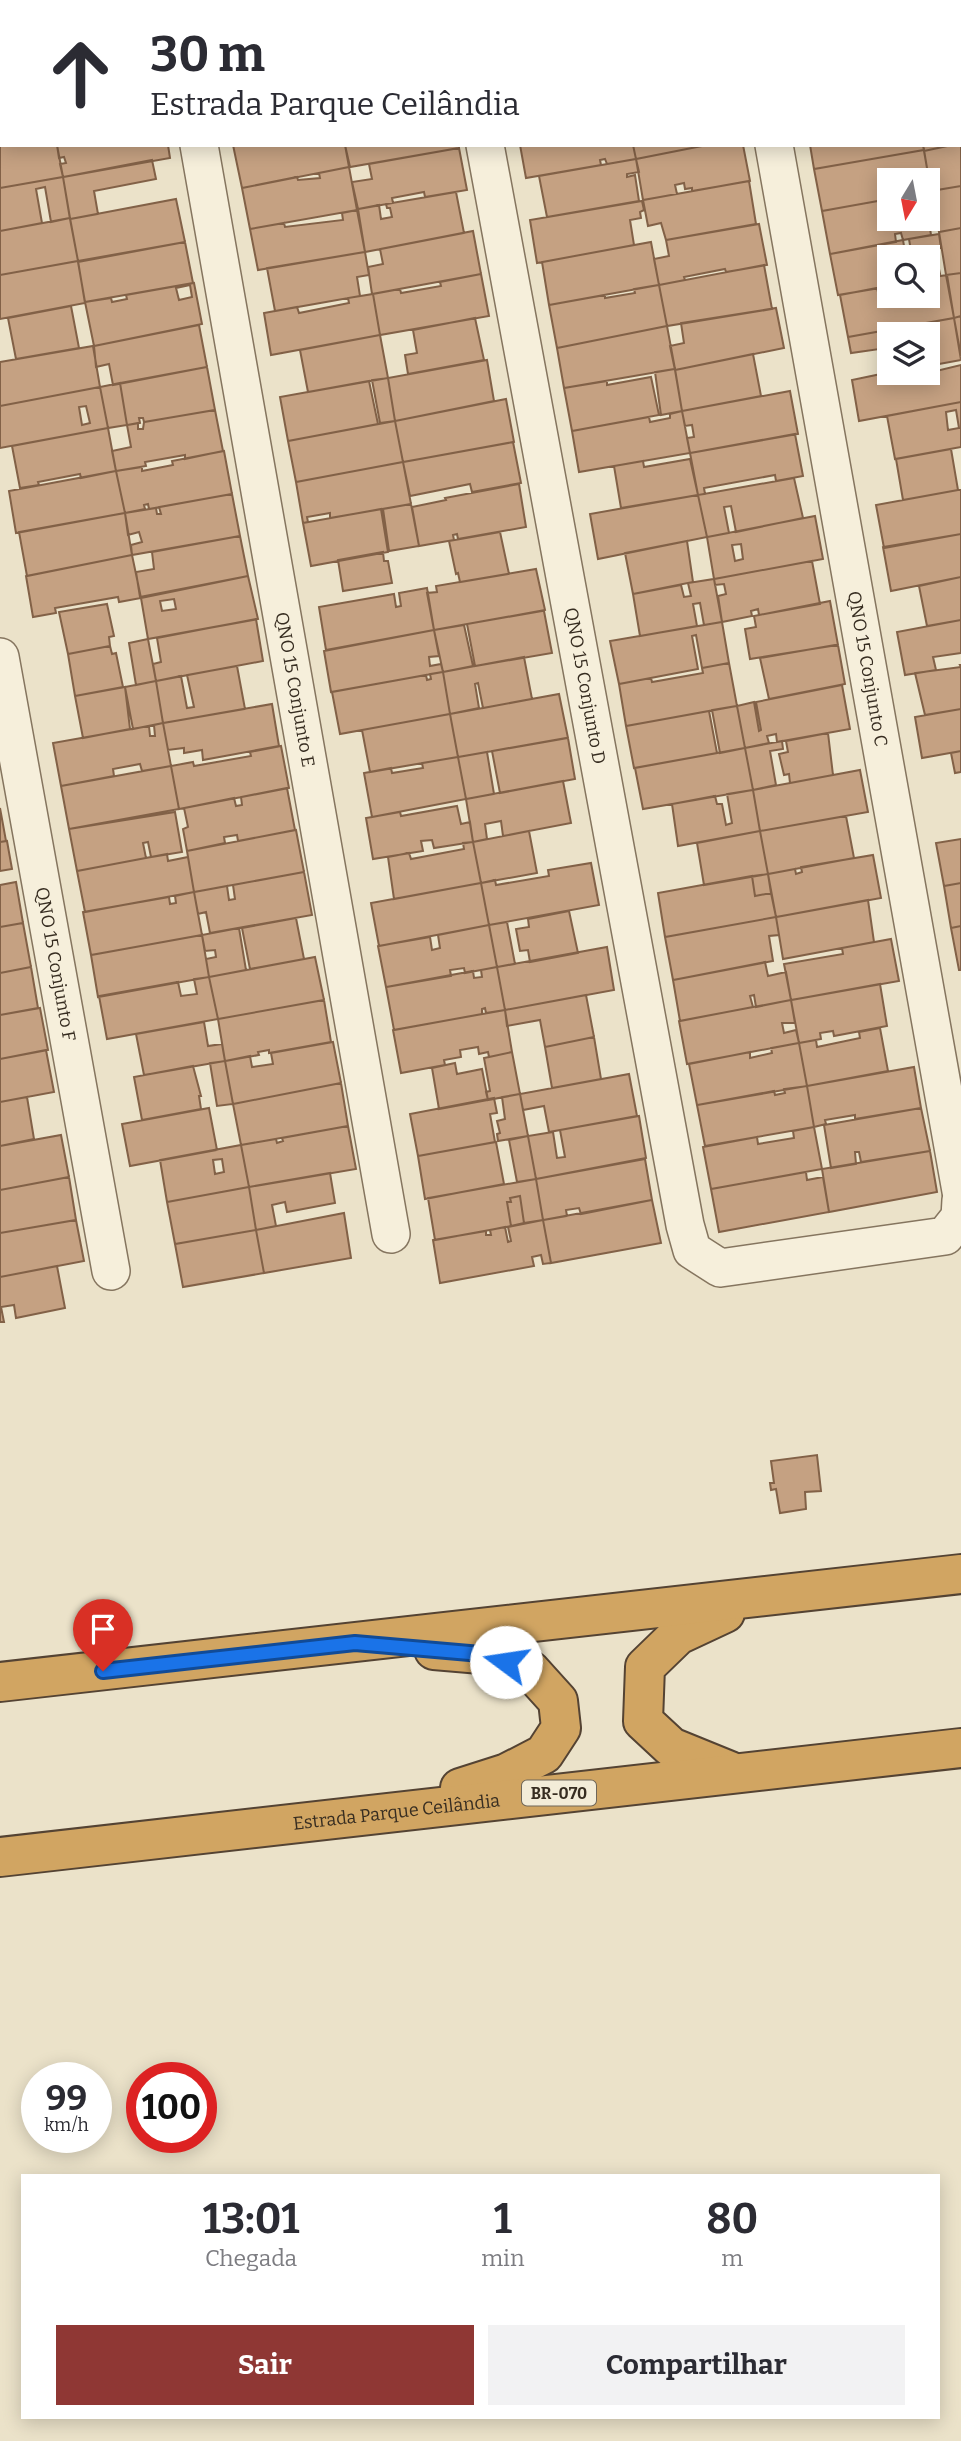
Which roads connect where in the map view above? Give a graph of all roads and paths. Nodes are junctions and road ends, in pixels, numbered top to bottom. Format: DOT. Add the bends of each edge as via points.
graph roads {
  1 [pos="199,147"];
  2 [pos="485,147"];
  3 [pos="774,147"];
  4 [pos="0,657"];
  5 [pos="961,1191"];
  6 [pos="961,1200"];
  7 [pos="391,1234"];
  8 [pos="111,1272"];
  9 [pos="961,1574"];
  10 [pos="756,1599"];
  11 [pos="355,1643"];
  12 [pos="0,1682"];
  13 [pos="961,1748"];
  14 [pos="734,1773"];
  15 [pos="385,1813"];
  16 [pos="0,1857"];
  1 -- 7 [label="street, QNO 15 Conjunto E"];
  2 -- 6 [label="street, QNO 15 Conjunto D" via="692,1250 720,1268 945,1236 960,1217"];
  3 -- 5 [label="street, QNO 15 Conjunto C"];
  4 -- 8 [label="street, QNO 15 Conjunto F"];
  9 -- 10 [label="highway"];
  10 -- 11 [label="highway"];
  10 -- 14 [label="highway" via="678,1635 645,1667 643,1721 671,1747"];
  11 -- 12 [label="highway"];
  11 -- 15 [label="highway" via="481,1654 530,1670 558,1701 561,1728 544,1754 507,1773"];
  13 -- 14 [label="highway, Estrada Parque Ceilândia / BR-070"];
  14 -- 15 [label="highway, Estrada Parque Ceilândia / BR-070"];
  15 -- 16 [label="highway, Estrada Parque Ceilândia / BR-070"];
}
